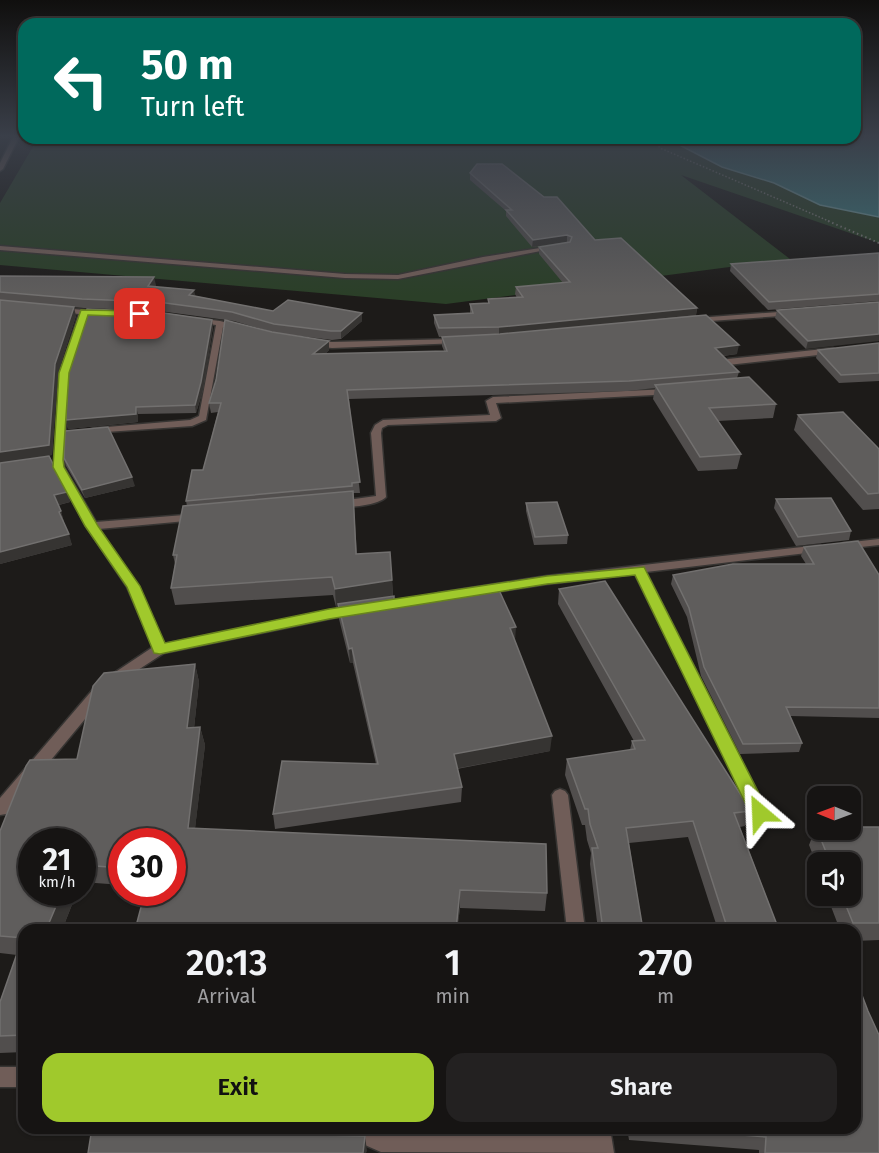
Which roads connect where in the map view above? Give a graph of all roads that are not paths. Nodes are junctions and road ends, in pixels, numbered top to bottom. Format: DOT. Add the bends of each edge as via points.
graph roads {
  1 [pos="567,246"];
  2 [pos="0,248"];
  3 [pos="52,309"];
  4 [pos="84,312"];
  5 [pos="807,312"];
  6 [pos="105,313"];
  7 [pos="189,319"];
  8 [pos="692,320"];
  9 [pos="220,323"];
  10 [pos="253,331"];
  11 [pos="463,340"];
  12 [pos="309,342"];
  13 [pos="845,350"];
  14 [pos="740,376"];
  15 [pos="685,391"];
  16 [pos="83,433"];
  17 [pos="71,434"];
  18 [pos="59,435"];
  19 [pos="334,504"];
  20 [pos="207,516"];
  21 [pos="92,526"];
  22 [pos="879,542"];
  23 [pos="639,570"];
  24 [pos="421,600"];
  25 [pos="364,609"];
  26 [pos="160,649"];
  27 [pos="560,795"];
  28 [pos="0,809"];
  29 [pos="760,813"];
  30 [pos="575,924"];
  31 [pos="0,1077"];
  32 [pos="18,1077"];
  33 [pos="363,1134"];
  34 [pos="601,1142"];
  1 -- 2 [label="street" via="398,277"];
  3 -- 4 [label="street"];
  4 -- 6 [label="street"];
  4 -- 18 [label="street" via="64,373"];
  5 -- 8 [label="street"];
  7 -- 9 [label="street"];
  9 -- 10 [label="street"];
  9 -- 16 [label="street" via="208,399 200,421"];
  11 -- 12 [label="street" via="332,345"];
  13 -- 14 [label="street" via="728,363"];
  15 -- 19 [label="street" via="493,400 496,418 386,422 376,433 381,496 377,500"];
  17 -- 18 [label="street"];
  18 -- 21 [label="street" via="52,460"];
  20 -- 21 [label="street"];
  21 -- 26 [label="street" via="133,586"];
  22 -- 23 [label="street"];
  23 -- 24 [label="street"];
  23 -- 29 [label="street"];
  25 -- 26 [label="street"];
  26 -- 28 [label="street" via="104,686"];
  27 -- 30 [label="street"];
  31 -- 32 [label="street"];
  33 -- 34 [label="street" via="381,1142"];
}
